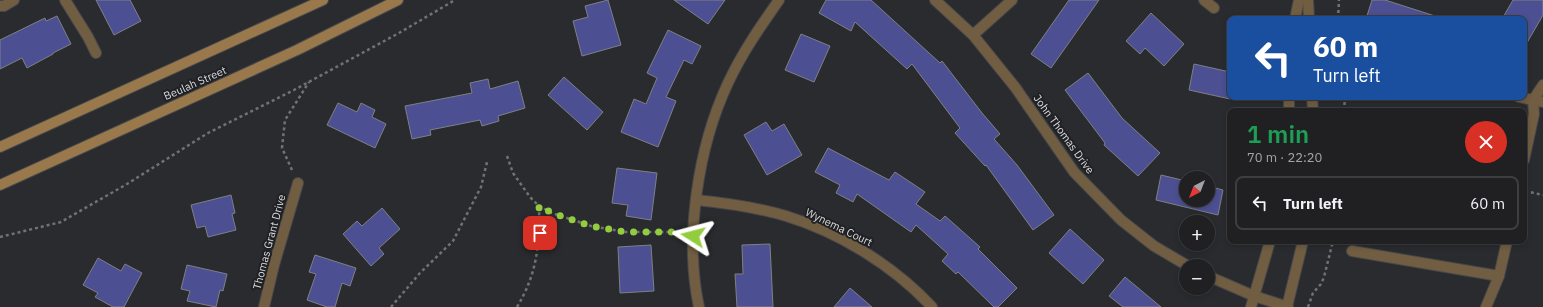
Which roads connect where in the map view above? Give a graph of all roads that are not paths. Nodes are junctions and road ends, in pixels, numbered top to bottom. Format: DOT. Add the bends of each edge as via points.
graph roads {
  1 [pos="14,0"];
  2 [pos="65,0"];
  3 [pos="323,0"];
  4 [pos="398,0"];
  5 [pos="779,0"];
  6 [pos="935,0"];
  7 [pos="1012,0"];
  8 [pos="1204,0"];
  9 [pos="1298,0"];
  10 [pos="1308,0"];
  11 [pos="0,6"];
  12 [pos="1214,8"];
  13 [pos="1295,16"];
  14 [pos="1310,16"];
  15 [pos="973,35"];
  16 [pos="96,53"];
  17 [pos="1543,85"];
  18 [pos="1527,99"];
  19 [pos="1533,100"];
  20 [pos="1543,102"];
  21 [pos="1527,146"];
  22 [pos="0,147"];
  23 [pos="298,183"];
  24 [pos="0,185"];
  25 [pos="696,200"];
  26 [pos="1269,244"];
  27 [pos="1301,244"];
  28 [pos="1506,244"];
  29 [pos="1352,251"];
  30 [pos="1179,261"];
  31 [pos="1499,276"];
  32 [pos="1215,279"];
  33 [pos="1254,296"];
  34 [pos="264,307"];
  35 [pos="699,307"];
  36 [pos="932,307"];
  37 [pos="1251,307"];
  38 [pos="1287,307"];
  39 [pos="1486,307"];
  1 -- 11 [label="street"];
  2 -- 16 [label="street"];
  3 -- 22 [label="main road, Beulah Street"];
  4 -- 24 [label="main road, Beulah Street" via="297,50"];
  5 -- 25 [label="street" via="751,40 728,84 707,139"];
  6 -- 15 [label="street, John Thomas Drive"];
  7 -- 15 [label="street"];
  8 -- 12 [label="street"];
  9 -- 13 [label="street"];
  10 -- 14 [label="street"];
  15 -- 30 [label="street, John Thomas Drive" via="1014,87 1074,172 1121,220 1154,246"];
  17 -- 19 [label="street"];
  18 -- 19 [label="street"];
  19 -- 20 [label="street"];
  19 -- 21 [label="street" via="1534,114"];
  23 -- 34 [label="street, Thomas Grant Drive"];
  25 -- 35 [label="street" via="693,248"];
  25 -- 36 [label="street, Wynema Court" via="739,205 786,216 816,227 865,252 897,275"];
  26 -- 33 [label="street"];
  27 -- 38 [label="street"];
  28 -- 31 [label="street"];
  29 -- 31 [label="street"];
  31 -- 39 [label="street"];
  32 -- 33 [label="street"];
  33 -- 37 [label="street"];
  33 -- 38 [label="street"];
}
